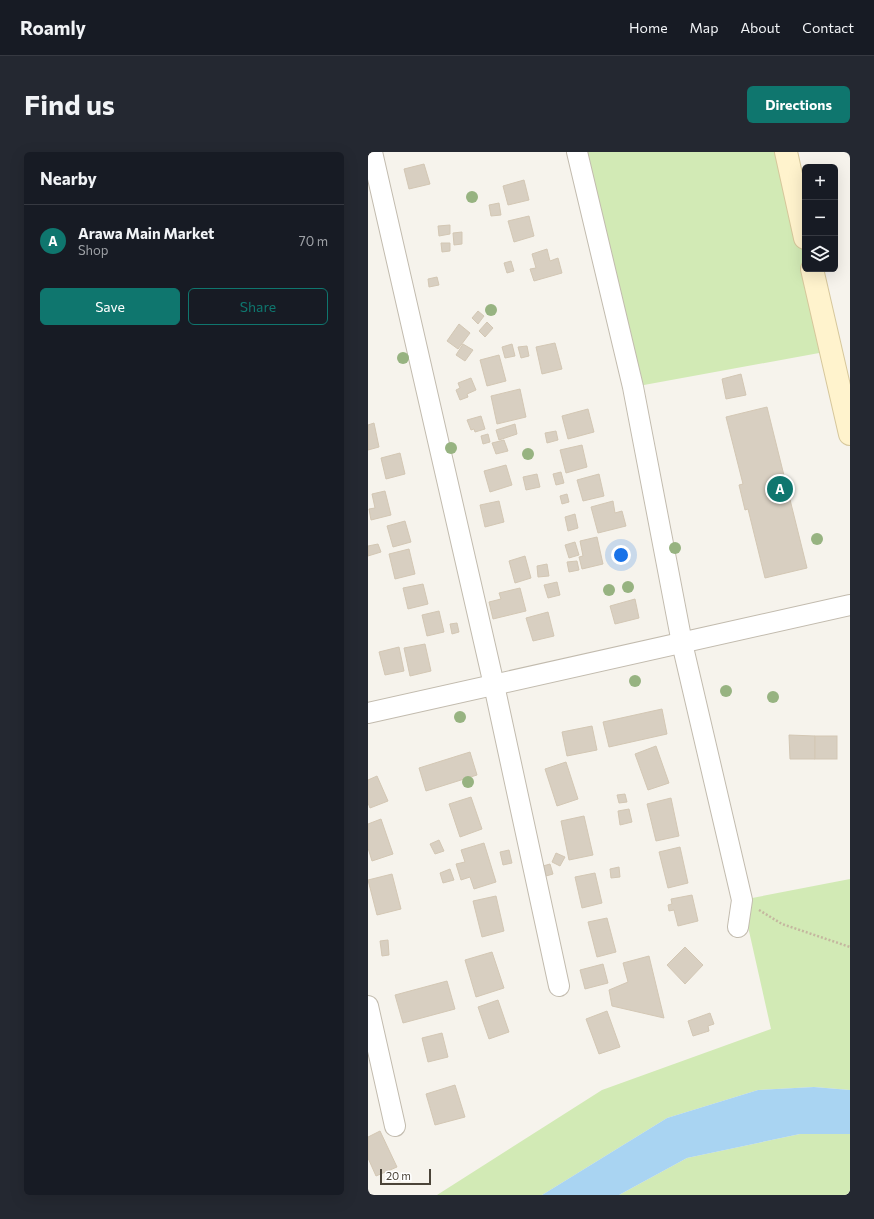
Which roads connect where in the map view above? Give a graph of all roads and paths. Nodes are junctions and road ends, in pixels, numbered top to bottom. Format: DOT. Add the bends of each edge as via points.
graph roads {
  1 [pos="372,152"];
  2 [pos="578,152"];
  3 [pos="786,152"];
  4 [pos="805,236"];
  5 [pos="813,272"];
  6 [pos="850,434"];
  7 [pos="850,605"];
  8 [pos="682,643"];
  9 [pos="494,685"];
  10 [pos="368,713"];
  11 [pos="742,900"];
  12 [pos="738,927"];
  13 [pos="850,947"];
  14 [pos="559,986"];
  15 [pos="368,1006"];
  16 [pos="395,1126"];
  1 -- 9 [label="street"];
  2 -- 8 [label="street" via="633,388"];
  3 -- 4 [label="street"];
  5 -- 6 [label="street"];
  7 -- 8 [label="street"];
  8 -- 9 [label="street"];
  8 -- 11 [label="street"];
  9 -- 10 [label="street"];
  9 -- 14 [label="street"];
  11 -- 12 [label="street"];
  11 -- 13 [label="path" via="782,924"];
  15 -- 16 [label="street"];
}
